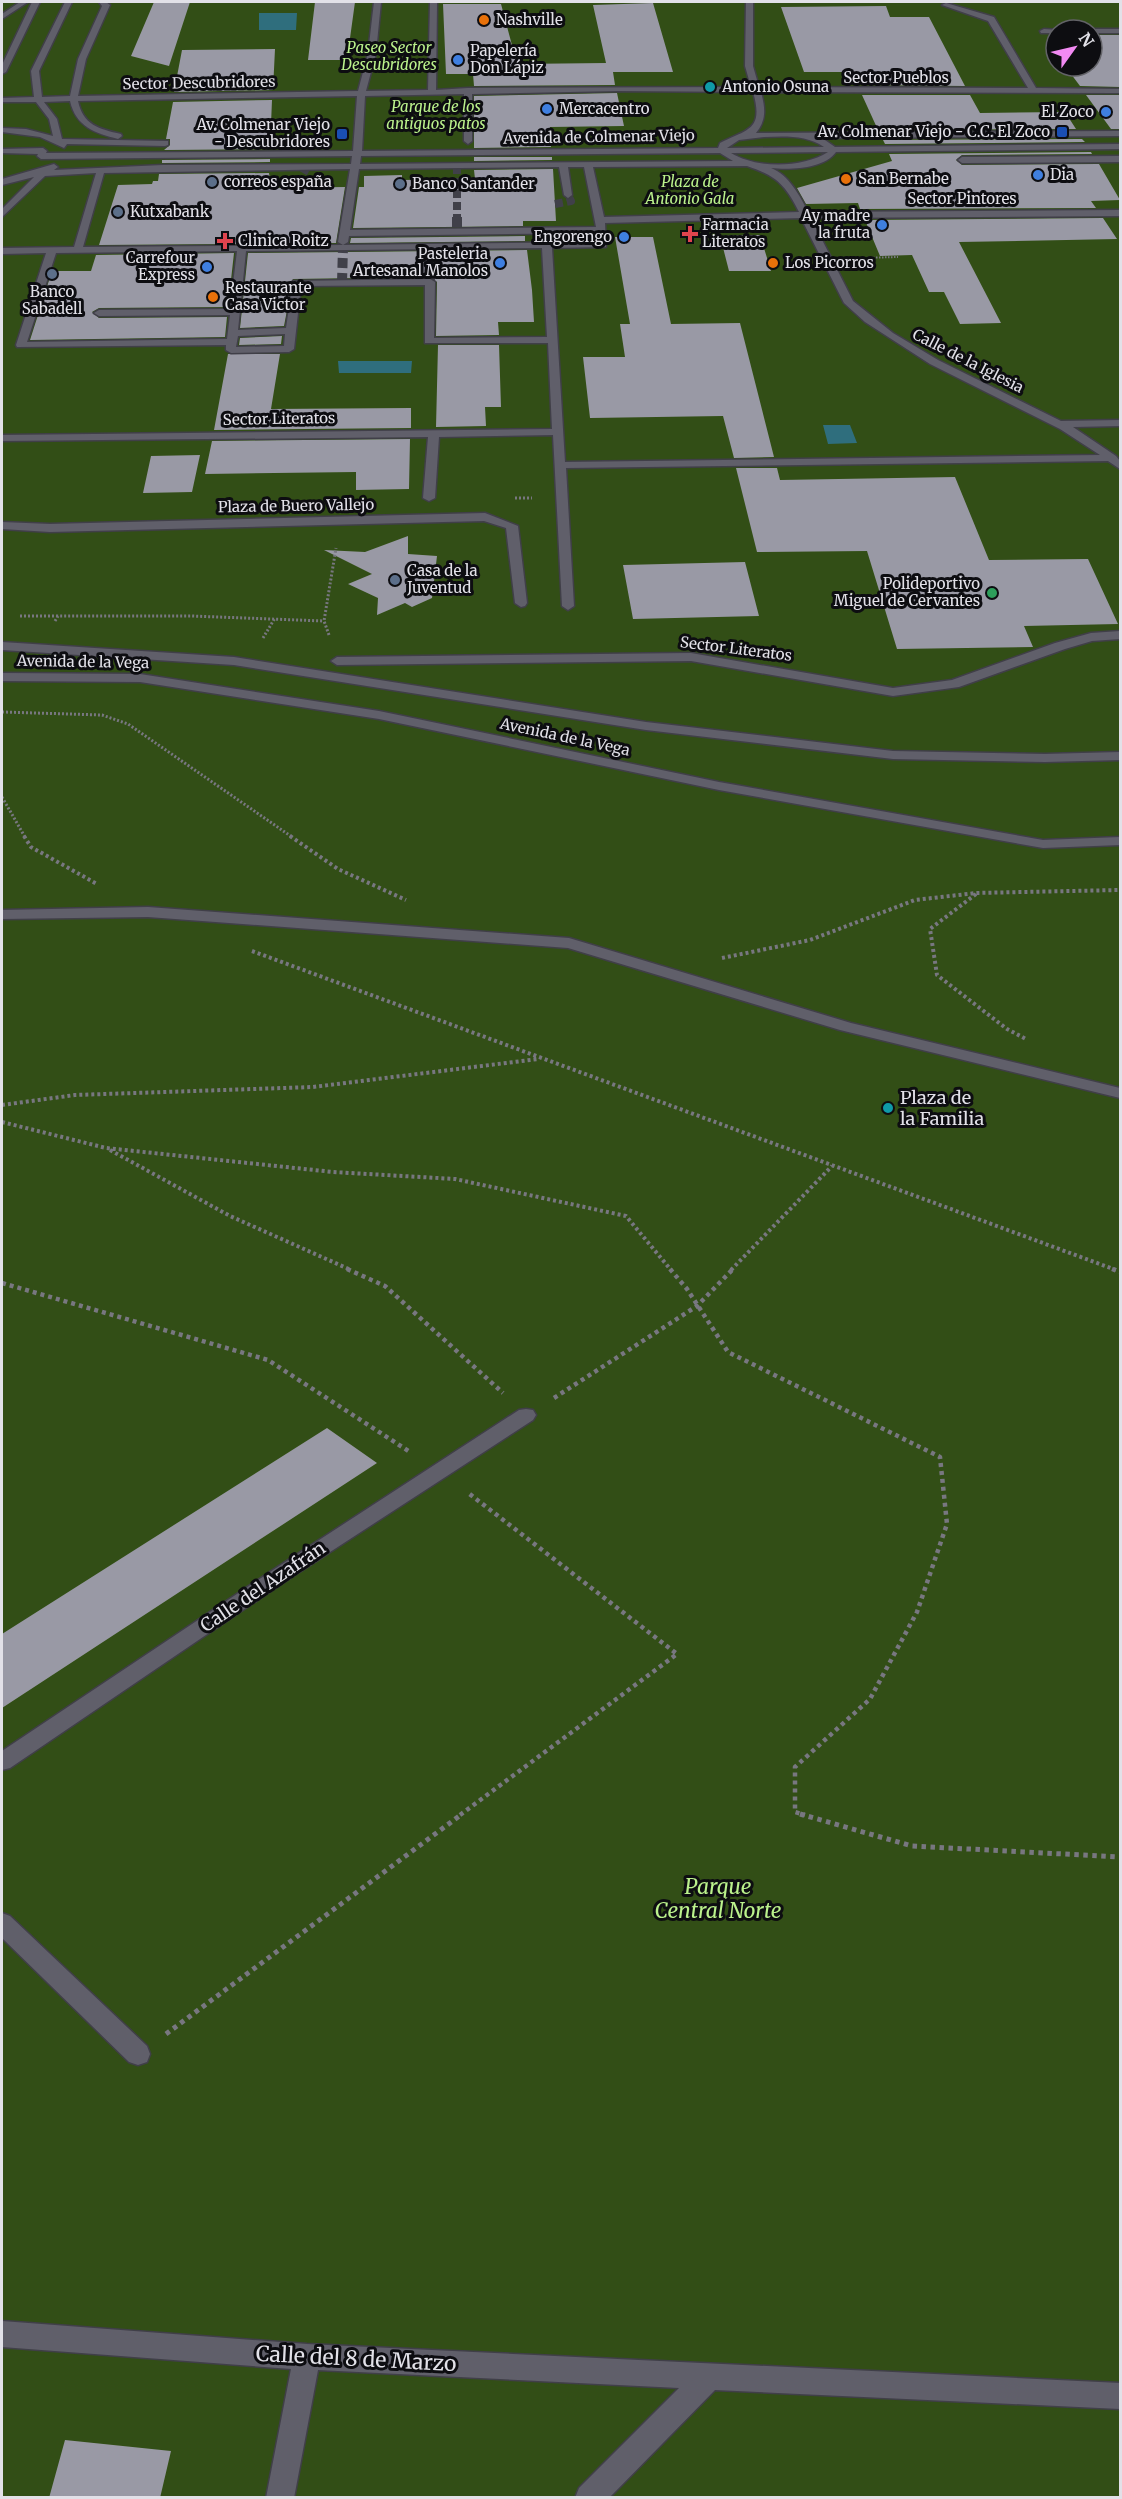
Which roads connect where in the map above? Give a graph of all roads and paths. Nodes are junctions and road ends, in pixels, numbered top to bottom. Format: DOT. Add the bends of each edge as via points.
graph roads {
  1 [pos="24,2"];
  2 [pos="36,2"];
  3 [pos="68,2"];
  4 [pos="102,2"];
  5 [pos="377,2"];
  6 [pos="433,2"];
  7 [pos="749,2"];
  8 [pos="959,2"];
  9 [pos="2,17"];
  10 [pos="1104,31"];
  11 [pos="1120,31"];
  12 [pos="2,72"];
  13 [pos="468,90"];
  14 [pos="757,90"];
  15 [pos="432,91"];
  16 [pos="1120,91"];
  17 [pos="1034,92"];
  18 [pos="361,94"];
  19 [pos="74,98"];
  20 [pos="38,99"];
  21 [pos="2,100"];
  22 [pos="65,114"];
  23 [pos="42,120"];
  24 [pos="32,122"];
  25 [pos="2,123"];
  26 [pos="782,127"];
  27 [pos="2,130"];
  28 [pos="1120,134"];
  29 [pos="749,135"];
  30 [pos="801,136"];
  31 [pos="714,138"];
  32 [pos="737,138"];
  33 [pos="58,141"];
  34 [pos="457,141"];
  35 [pos="468,141"];
  36 [pos="480,141"];
  37 [pos="348,142"];
  38 [pos="359,142"];
  39 [pos="370,142"];
  40 [pos="143,143"];
  41 [pos="177,143"];
  42 [pos="1120,147"];
  43 [pos="832,149"];
  44 [pos="722,150"];
  45 [pos="2,151"];
  46 [pos="357,153"];
  47 [pos="41,156"];
  48 [pos="68,156"];
  49 [pos="1120,159"];
  50 [pos="839,161"];
  51 [pos="948,161"];
  52 [pos="29,162"];
  53 [pos="817,162"];
  54 [pos="748,163"];
  55 [pos="563,164"];
  56 [pos="588,164"];
  57 [pos="354,166"];
  58 [pos="101,170"];
  59 [pos="44,173"];
  60 [pos="2,182"];
  61 [pos="798,183"];
  62 [pos="2,195"];
  63 [pos="568,195"];
  64 [pos="20,198"];
  65 [pos="1120,213"];
  66 [pos="2,214"];
  67 [pos="803,215"];
  68 [pos="601,225"];
  69 [pos="457,231"];
  70 [pos="345,232"];
  71 [pos="547,245"];
  72 [pos="457,246"];
  73 [pos="343,247"];
  74 [pos="242,248"];
  75 [pos="52,250"];
  76 [pos="78,250"];
  77 [pos="2,251"];
  78 [pos="898,257"];
  79 [pos="861,258"];
  80 [pos="234,312"];
  81 [pos="99,313"];
  82 [pos="291,331"];
  83 [pos="231,337"];
  84 [pos="552,339"];
  85 [pos="1120,423"];
  86 [pos="1060,424"];
  87 [pos="558,432"];
  88 [pos="434,433"];
  89 [pos="2,438"];
  90 [pos="1116,462"];
  91 [pos="560,465"];
  92 [pos="429,498"];
  93 [pos="2,526"];
  94 [pos="338,539"];
  95 [pos="521,603"];
  96 [pos="568,606"];
  97 [pos="13,616"];
  98 [pos="58,616"];
  99 [pos="324,621"];
  100 [pos="1120,635"];
  101 [pos="2,646"];
  102 [pos="40,648"];
  103 [pos="337,661"];
  104 [pos="2,677"];
  105 [pos="2,712"];
  106 [pos="1120,756"];
  107 [pos="2,797"];
  108 [pos="1120,841"];
  109 [pos="1120,890"];
  110 [pos="976,893"];
  111 [pos="413,903"];
  112 [pos="148,912"];
  113 [pos="2,915"];
  114 [pos="249,950"];
  115 [pos="711,957"];
  116 [pos="846,1027"];
  117 [pos="1028,1039"];
  118 [pos="834,1040"];
  119 [pos="540,1058"];
  120 [pos="1120,1093"];
  121 [pos="2,1105"];
  122 [pos="2,1122"];
  123 [pos="106,1148"];
  124 [pos="832,1166"];
  125 [pos="1120,1272"];
  126 [pos="2,1282"];
  127 [pos="698,1306"];
  128 [pos="526,1415"];
  129 [pos="439,1470"];
  130 [pos="2,1762"];
  131 [pos="1120,1857"];
  132 [pos="2,1923"];
  133 [pos="138,2054"];
  134 [pos="2,2334"];
  135 [pos="307,2357"];
  136 [pos="710,2376"];
  137 [pos="1120,2396"];
  138 [pos="280,2498"];
  139 [pos="589,2498"];
  1 -- 9 [label="street"];
  2 -- 12 [label="street"];
  3 -- 20 [label="street" via="35,71"];
  4 -- 19 [label="street" via="106,5 74,83"];
  5 -- 18 [label="street" via="372,53"];
  6 -- 15 [label="street"];
  7 -- 14 [label="street" via="749,66"];
  8 -- 17 [label="street" via="943,4 991,19"];
  10 -- 11 [label="street"];
  13 -- 14 [label="street, Sector Descubridores"];
  13 -- 15 [label="street, Sector Descubridores"];
  13 -- 35 [label="street"];
  14 -- 17 [label="street, Sector Pueblos"];
  14 -- 29 [label="street" via="765,112"];
  15 -- 18 [label="street, Sector Descubridores"];
  16 -- 17 [label="street, Sector Pueblos"];
  18 -- 19 [label="street, Sector Descubridores"];
  18 -- 38 [label="street"];
  19 -- 20 [label="street, Sector Descubridores"];
  19 -- 22 [label="street"];
  20 -- 21 [label="street, Sector Descubridores"];
  20 -- 22 [label="street"];
  22 -- 23 [label="street"];
  22 -- 33 [label="street"];
  22 -- 40 [label="street"];
  24 -- 25 [label="street"];
  26 -- 30 [label="street"];
  27 -- 33 [label="street"];
  28 -- 30 [label="street"];
  29 -- 30 [label="street"];
  29 -- 32 [label="street"];
  30 -- 43 [label="street" via="828,144"];
  31 -- 32 [label="street, Avenida de Colmenar Viejo"];
  32 -- 44 [label="street" via="723,145"];
  33 -- 40 [label="street"];
  33 -- 48 [label="street" via="67,148"];
  34 -- 35 [label="street, Avenida de Colmenar Viejo"];
  35 -- 36 [label="street, Avenida de Colmenar Viejo"];
  37 -- 38 [label="street"];
  38 -- 39 [label="street"];
  38 -- 46 [label="street"];
  40 -- 41 [label="street"];
  42 -- 43 [label="street, Avenida de Colmenar Viejo"];
  43 -- 44 [label="street, Avenida de Colmenar Viejo"];
  43 -- 53 [label="street" via="828,157"];
  44 -- 46 [label="street, Avenida de Colmenar Viejo"];
  44 -- 54 [label="street, Calle de la Iglesia"];
  45 -- 47 [label="street, Avenida de Colmenar Viejo" via="43,151"];
  46 -- 48 [label="street, Avenida de Colmenar Viejo"];
  46 -- 57 [label="street"];
  47 -- 48 [label="street, Avenida de Colmenar Viejo"];
  47 -- 52 [label="street, Avenida de Colmenar Viejo" via="38,162"];
  48 -- 59 [label="street"];
  49 -- 51 [label="street"];
  50 -- 53 [label="street"];
  53 -- 54 [label="street, Avenida de Colmenar Viejo" via="782,166"];
  53 -- 61 [label="street"];
  54 -- 56 [label="street, Avenida de Colmenar Viejo"];
  54 -- 61 [label="street, Calle de la Iglesia"];
  55 -- 56 [label="street, Avenida de Colmenar Viejo"];
  55 -- 57 [label="street, Avenida de Colmenar Viejo"];
  55 -- 63 [label="street"];
  56 -- 68 [label="street"];
  57 -- 58 [label="street, Avenida de Colmenar Viejo"];
  57 -- 70 [label="street"];
  58 -- 59 [label="street, Avenida de Colmenar Viejo"];
  58 -- 76 [label="street"];
  59 -- 60 [label="street"];
  59 -- 64 [label="street"];
  61 -- 67 [label="street, Calle de la Iglesia"];
  62 -- 64 [label="street"];
  64 -- 66 [label="street"];
  65 -- 67 [label="street, Sector Pintores"];
  67 -- 68 [label="street"];
  67 -- 86 [label="street, Calle de la Iglesia" via="849,303 859,313 911,350"];
  68 -- 69 [label="street"];
  68 -- 71 [label="street" via="603,245"];
  69 -- 70 [label="street"];
  69 -- 72 [label="street"];
  70 -- 73 [label="street"];
  71 -- 72 [label="street"];
  71 -- 84 [label="street"];
  72 -- 73 [label="street"];
  73 -- 74 [label="street"];
  74 -- 76 [label="street"];
  74 -- 80 [label="street"];
  75 -- 76 [label="street"];
  75 -- 77 [label="street"];
  75 -- 83 [label="street" via="21,345"];
  78 -- 79 [label="path"];
  80 -- 81 [label="street"];
  80 -- 83 [label="street"];
  82 -- 83 [label="street"];
  82 -- 83 [label="street" via="289,350 231,350"];
  82 -- 84 [label="street" via="296,284 430,282 429,341"];
  84 -- 87 [label="street"];
  85 -- 86 [label="street"];
  86 -- 90 [label="street, Calle de la Iglesia"];
  87 -- 88 [label="street, Sector Literatos"];
  87 -- 91 [label="street"];
  88 -- 89 [label="street, Sector Literatos"];
  88 -- 92 [label="street"];
  90 -- 91 [label="street"];
  91 -- 96 [label="street"];
  93 -- 95 [label="street, Plaza de Buero Vallejo" via="485,517 512,526"];
  94 -- 99 [label="path"];
  97 -- 98 [label="path"];
  98 -- 99 [label="path" via="224,615"];
  98 -- 102 [label="path"];
  99 -- 103 [label="path"];
  100 -- 103 [label="street, Sector Literatos" via="1091,637 1060,646 954,684 893,692 691,657"];
  101 -- 102 [label="street, Avenida de la Vega"];
  102 -- 106 [label="street, Avenida de la Vega" via="234,660 646,726 893,755"];
  104 -- 108 [label="street, Avenida de la Vega" via="140,678 379,715 719,786 1042,844"];
  105 -- 111 [label="path" via="102,715 128,724 338,869"];
  107 -- 112 [label="path" via="31,847"];
  109 -- 110 [label="path"];
  110 -- 115 [label="path" via="915,900 810,940 723,958"];
  110 -- 117 [label="path" via="930,929 938,975 1007,1029"];
  112 -- 113 [label="street"];
  112 -- 116 [label="street" via="569,943"];
  114 -- 119 [label="path"];
  116 -- 118 [label="street"];
  116 -- 120 [label="street"];
  119 -- 121 [label="path" via="313,1087 75,1095"];
  119 -- 124 [label="path"];
  122 -- 123 [label="path"];
  123 -- 127 [label="path" via="333,1172 455,1179 626,1216"];
  123 -- 128 [label="path" via="230,1216 385,1286"];
  124 -- 125 [label="path"];
  124 -- 127 [label="path"];
  126 -- 129 [label="path" via="268,1360"];
  127 -- 128 [label="path"];
  127 -- 131 [label="path" via="728,1352 940,1458 947,1524 916,1612 870,1699 795,1767 795,1812 912,1846"];
  128 -- 129 [label="street, Calle del Azafrán"];
  129 -- 130 [label="street, Calle del Azafrán"];
  129 -- 133 [label="path" via="677,1654"];
  132 -- 133 [label="street"];
  134 -- 135 [label="street, Calle del 8 de Marzo"];
  135 -- 136 [label="street, Calle del 8 de Marzo"];
  135 -- 138 [label="street"];
  136 -- 137 [label="street, Calle del 8 de Marzo"];
  136 -- 139 [label="street"];
}
